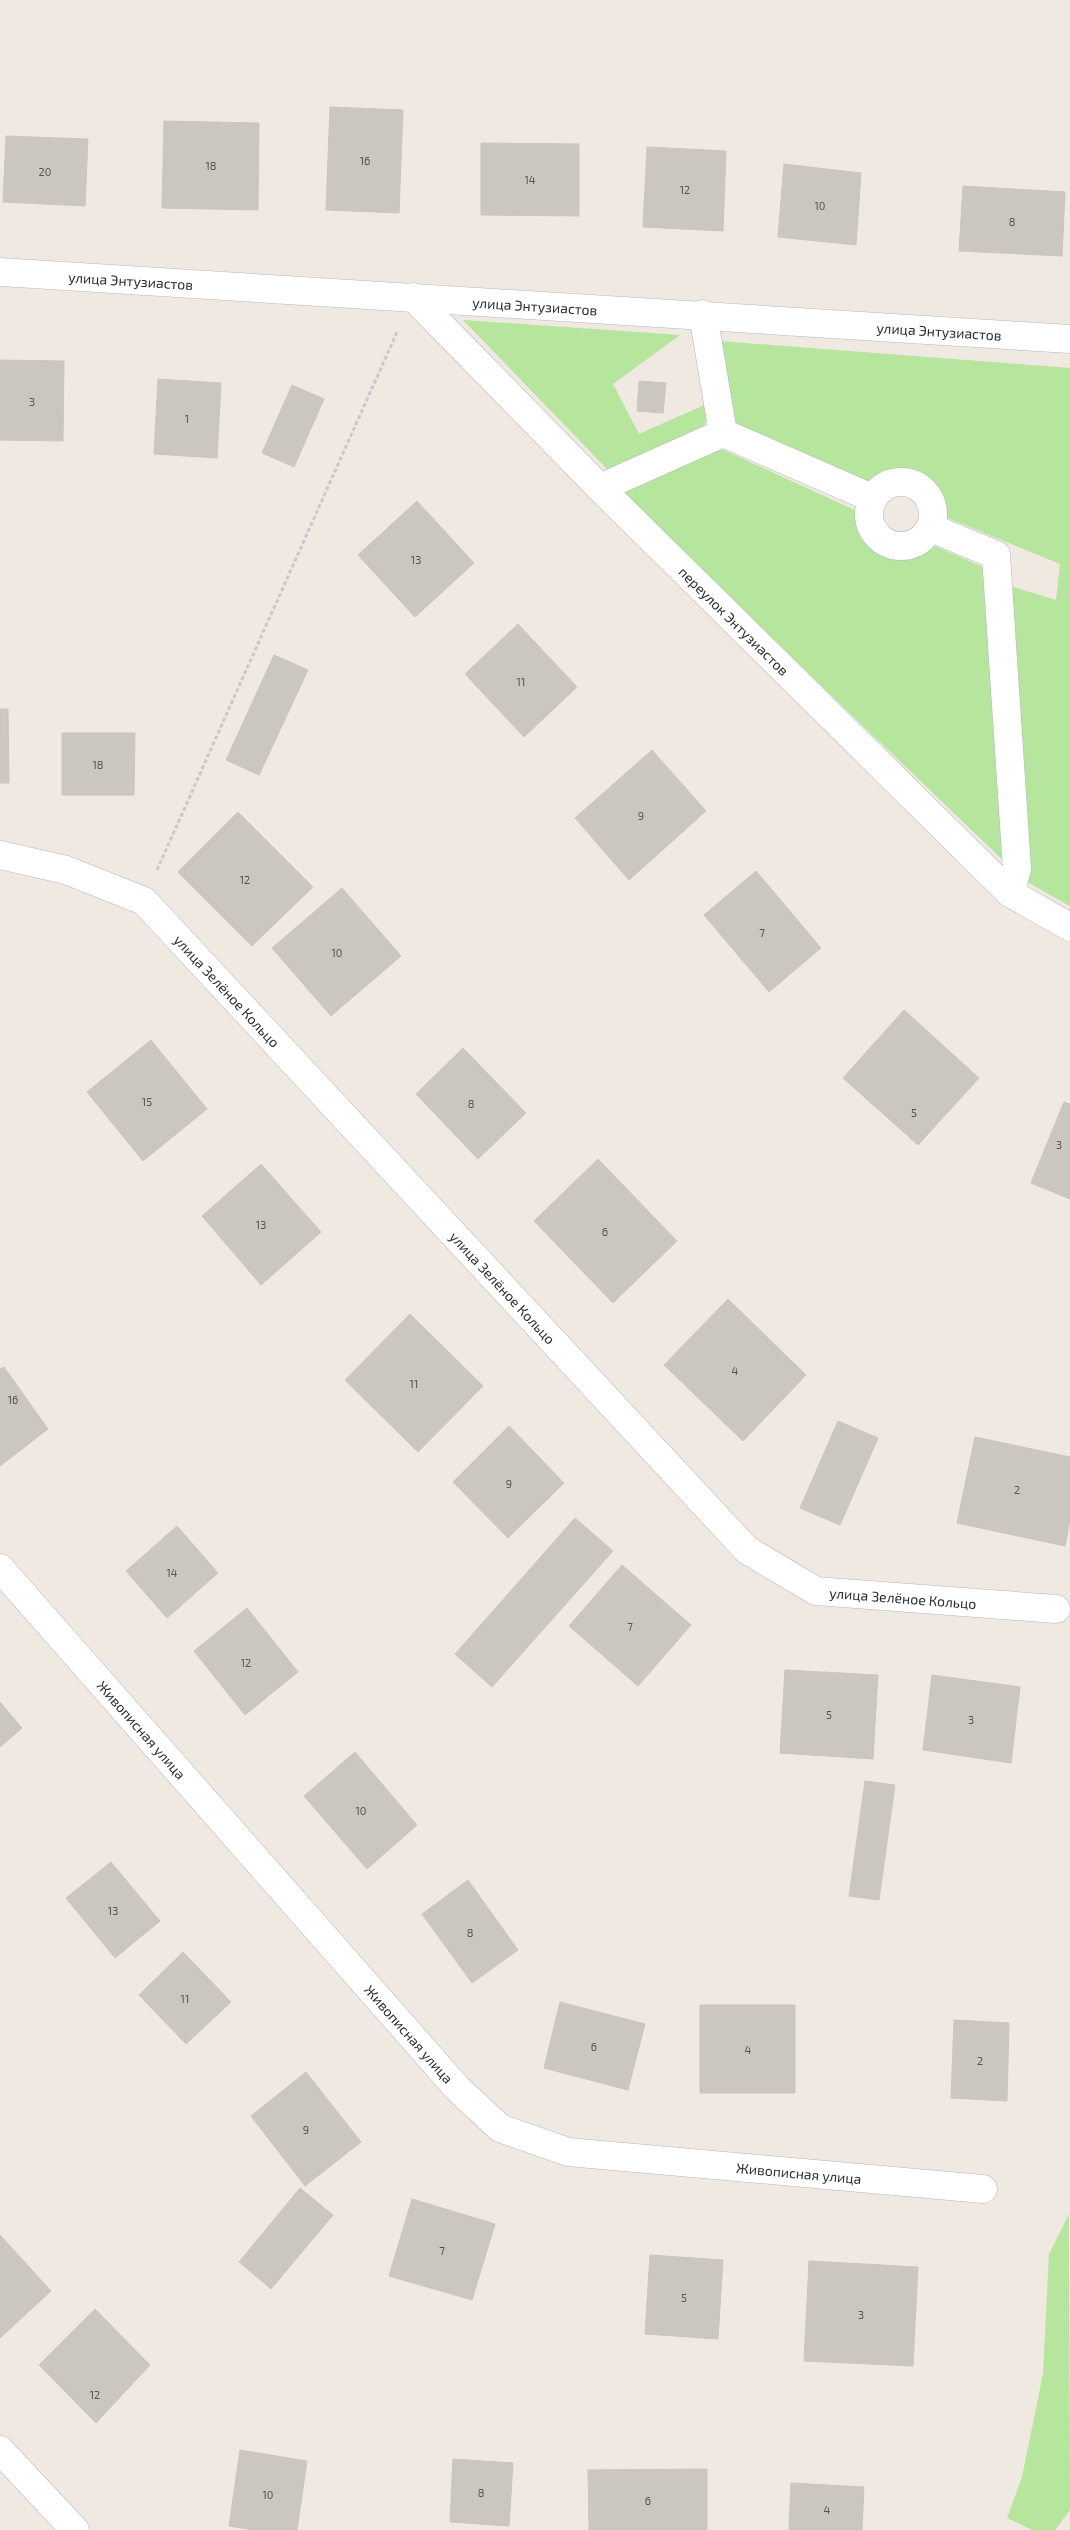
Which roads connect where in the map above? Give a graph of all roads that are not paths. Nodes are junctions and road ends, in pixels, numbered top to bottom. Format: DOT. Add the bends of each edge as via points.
graph roads {
  1 [pos="0,272"];
  2 [pos="413,297"];
  3 [pos="703,314"];
  4 [pos="1070,339"];
  5 [pos="723,433"];
  6 [pos="600,488"];
  7 [pos="872,498"];
  8 [pos="931,528"];
  9 [pos="0,855"];
  10 [pos="1010,893"];
  11 [pos="1070,927"];
  12 [pos="0,1568"];
  13 [pos="1056,1609"];
  14 [pos="984,2189"];
  15 [pos="0,2450"];
  16 [pos="75,2530"];
  1 -- 2 [label="street, улица Энтузиастов"];
  2 -- 3 [label="street, улица Энтузиастов"];
  2 -- 6 [label="street, переулок Энтузиастов"];
  3 -- 4 [label="street, улица Энтузиастов"];
  3 -- 5 [label="street"];
  5 -- 6 [label="street"];
  5 -- 7 [label="street"];
  6 -- 10 [label="street, переулок Энтузиастов"];
  7 -- 8 [label="street" via="887,485 906,482 924,491 933,509"];
  7 -- 8 [label="street" via="868,516 873,532 886,543 903,547 919,542"];
  8 -- 10 [label="street" via="996,555 1018,869"];
  9 -- 13 [label="street, улица Зелёное Кольцо" via="66,870 144,900 747,1550 816,1591"];
  10 -- 11 [label="street, переулок Энтузиастов"];
  12 -- 14 [label="street, Живописная улица" via="458,2089 500,2128 568,2152"];
  15 -- 16 [label="street"];
}
